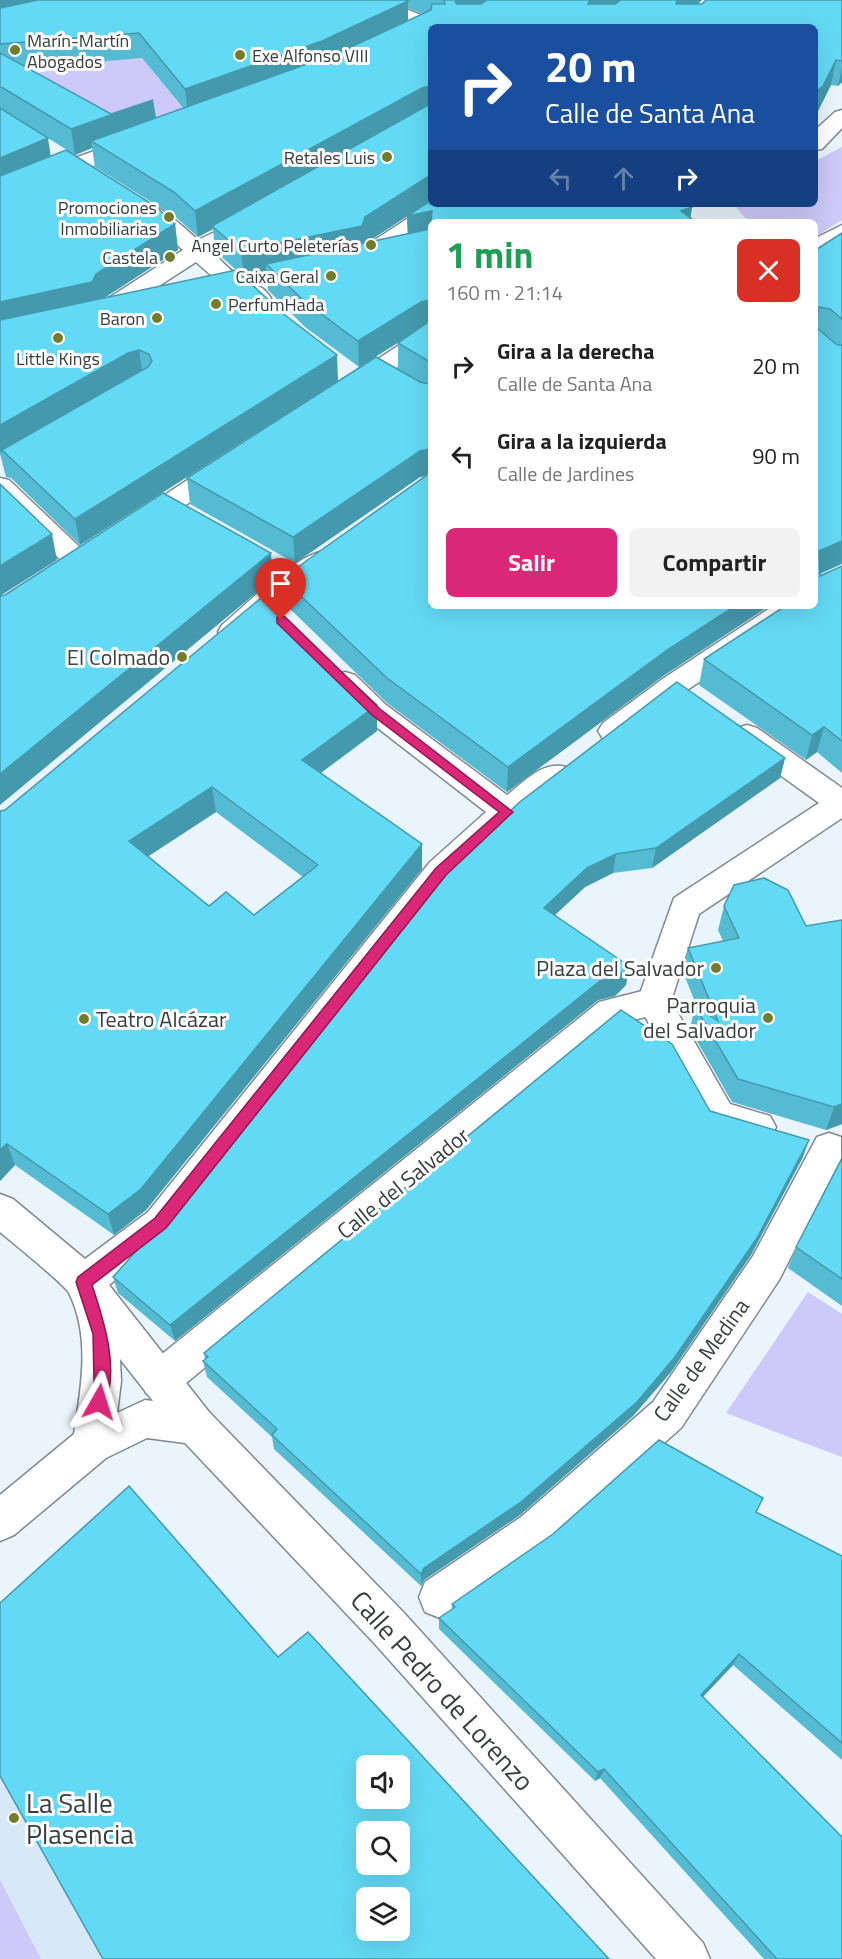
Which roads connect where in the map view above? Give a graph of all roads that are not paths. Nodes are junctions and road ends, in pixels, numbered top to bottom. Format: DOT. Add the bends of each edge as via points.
graph roads {
  1 [pos="367,0"];
  2 [pos="428,25"];
  3 [pos="428,28"];
  4 [pos="410,35"];
  5 [pos="818,111"];
  6 [pos="842,116"];
  7 [pos="151,137"];
  8 [pos="818,140"];
  9 [pos="50,151"];
  10 [pos="72,165"];
  11 [pos="92,177"];
  12 [pos="17,188"];
  13 [pos="120,195"];
  14 [pos="440,207"];
  15 [pos="238,227"];
  16 [pos="842,232"];
  17 [pos="818,247"];
  18 [pos="420,248"];
  19 [pos="197,250"];
  20 [pos="270,280"];
  21 [pos="226,289"];
  22 [pos="149,306"];
  23 [pos="273,311"];
  24 [pos="93,318"];
  25 [pos="70,323"];
  26 [pos="428,336"];
  27 [pos="330,400"];
  28 [pos="244,456"];
  29 [pos="3,472"];
  30 [pos="344,545"];
  31 [pos="788,609"];
  32 [pos="210,651"];
  33 [pos="325,663"];
  34 [pos="674,685"];
  35 [pos="842,803"];
  36 [pos="507,812"];
  37 [pos="654,1002"];
  38 [pos="813,1140"];
  39 [pos="0,1210"];
  40 [pos="84,1282"];
  41 [pos="160,1380"];
  42 [pos="195,1425"];
  43 [pos="92,1444"];
  44 [pos="0,1521"];
  45 [pos="440,1597"];
  46 [pos="687,1959"];
  1 -- 2 [label="street"];
  3 -- 4 [label="street"];
  5 -- 6 [label="street"];
  6 -- 8 [label="street"];
  7 -- 10 [label="street"];
  9 -- 10 [label="street"];
  10 -- 11 [label="street"];
  10 -- 12 [label="street"];
  13 -- 19 [label="street" via="168,225"];
  14 -- 18 [label="street" via="347,263"];
  15 -- 19 [label="street"];
  16 -- 17 [label="street"];
  19 -- 21 [label="street"];
  19 -- 24 [label="street"];
  20 -- 21 [label="street"];
  21 -- 23 [label="street" via="249,289"];
  22 -- 24 [label="street"];
  24 -- 25 [label="street"];
  26 -- 27 [label="street"];
  28 -- 29 [label="street" via="177,511 89,556"];
  30 -- 32 [label="street" via="286,572 273,613"];
  31 -- 34 [label="street"];
  33 -- 36 [label="street" via="376,712"];
  34 -- 35 [label="street"];
  34 -- 36 [label="street"];
  35 -- 37 [label="street" via="685,907"];
  36 -- 40 [label="street" via="441,872 160,1223"];
  37 -- 38 [label="street" via="718,1115"];
  37 -- 41 [label="street, Calle del Salvador" via="611,1012"];
  38 -- 45 [label="street, Calle de Medina" via="766,1268 667,1415 535,1531"];
  39 -- 40 [label="street, Calle Pedro de Lorenzo"];
  40 -- 41 [label="street, Calle Pedro de Lorenzo"];
  40 -- 43 [label="street" via="100,1334 102,1381"];
  41 -- 42 [label="street, Calle Pedro de Lorenzo"];
  41 -- 43 [label="street, Calle del Salvador"];
  42 -- 43 [label="street" via="145,1419"];
  42 -- 46 [label="street, Calle Pedro de Lorenzo" via="390,1629"];
  43 -- 44 [label="street"];
}
